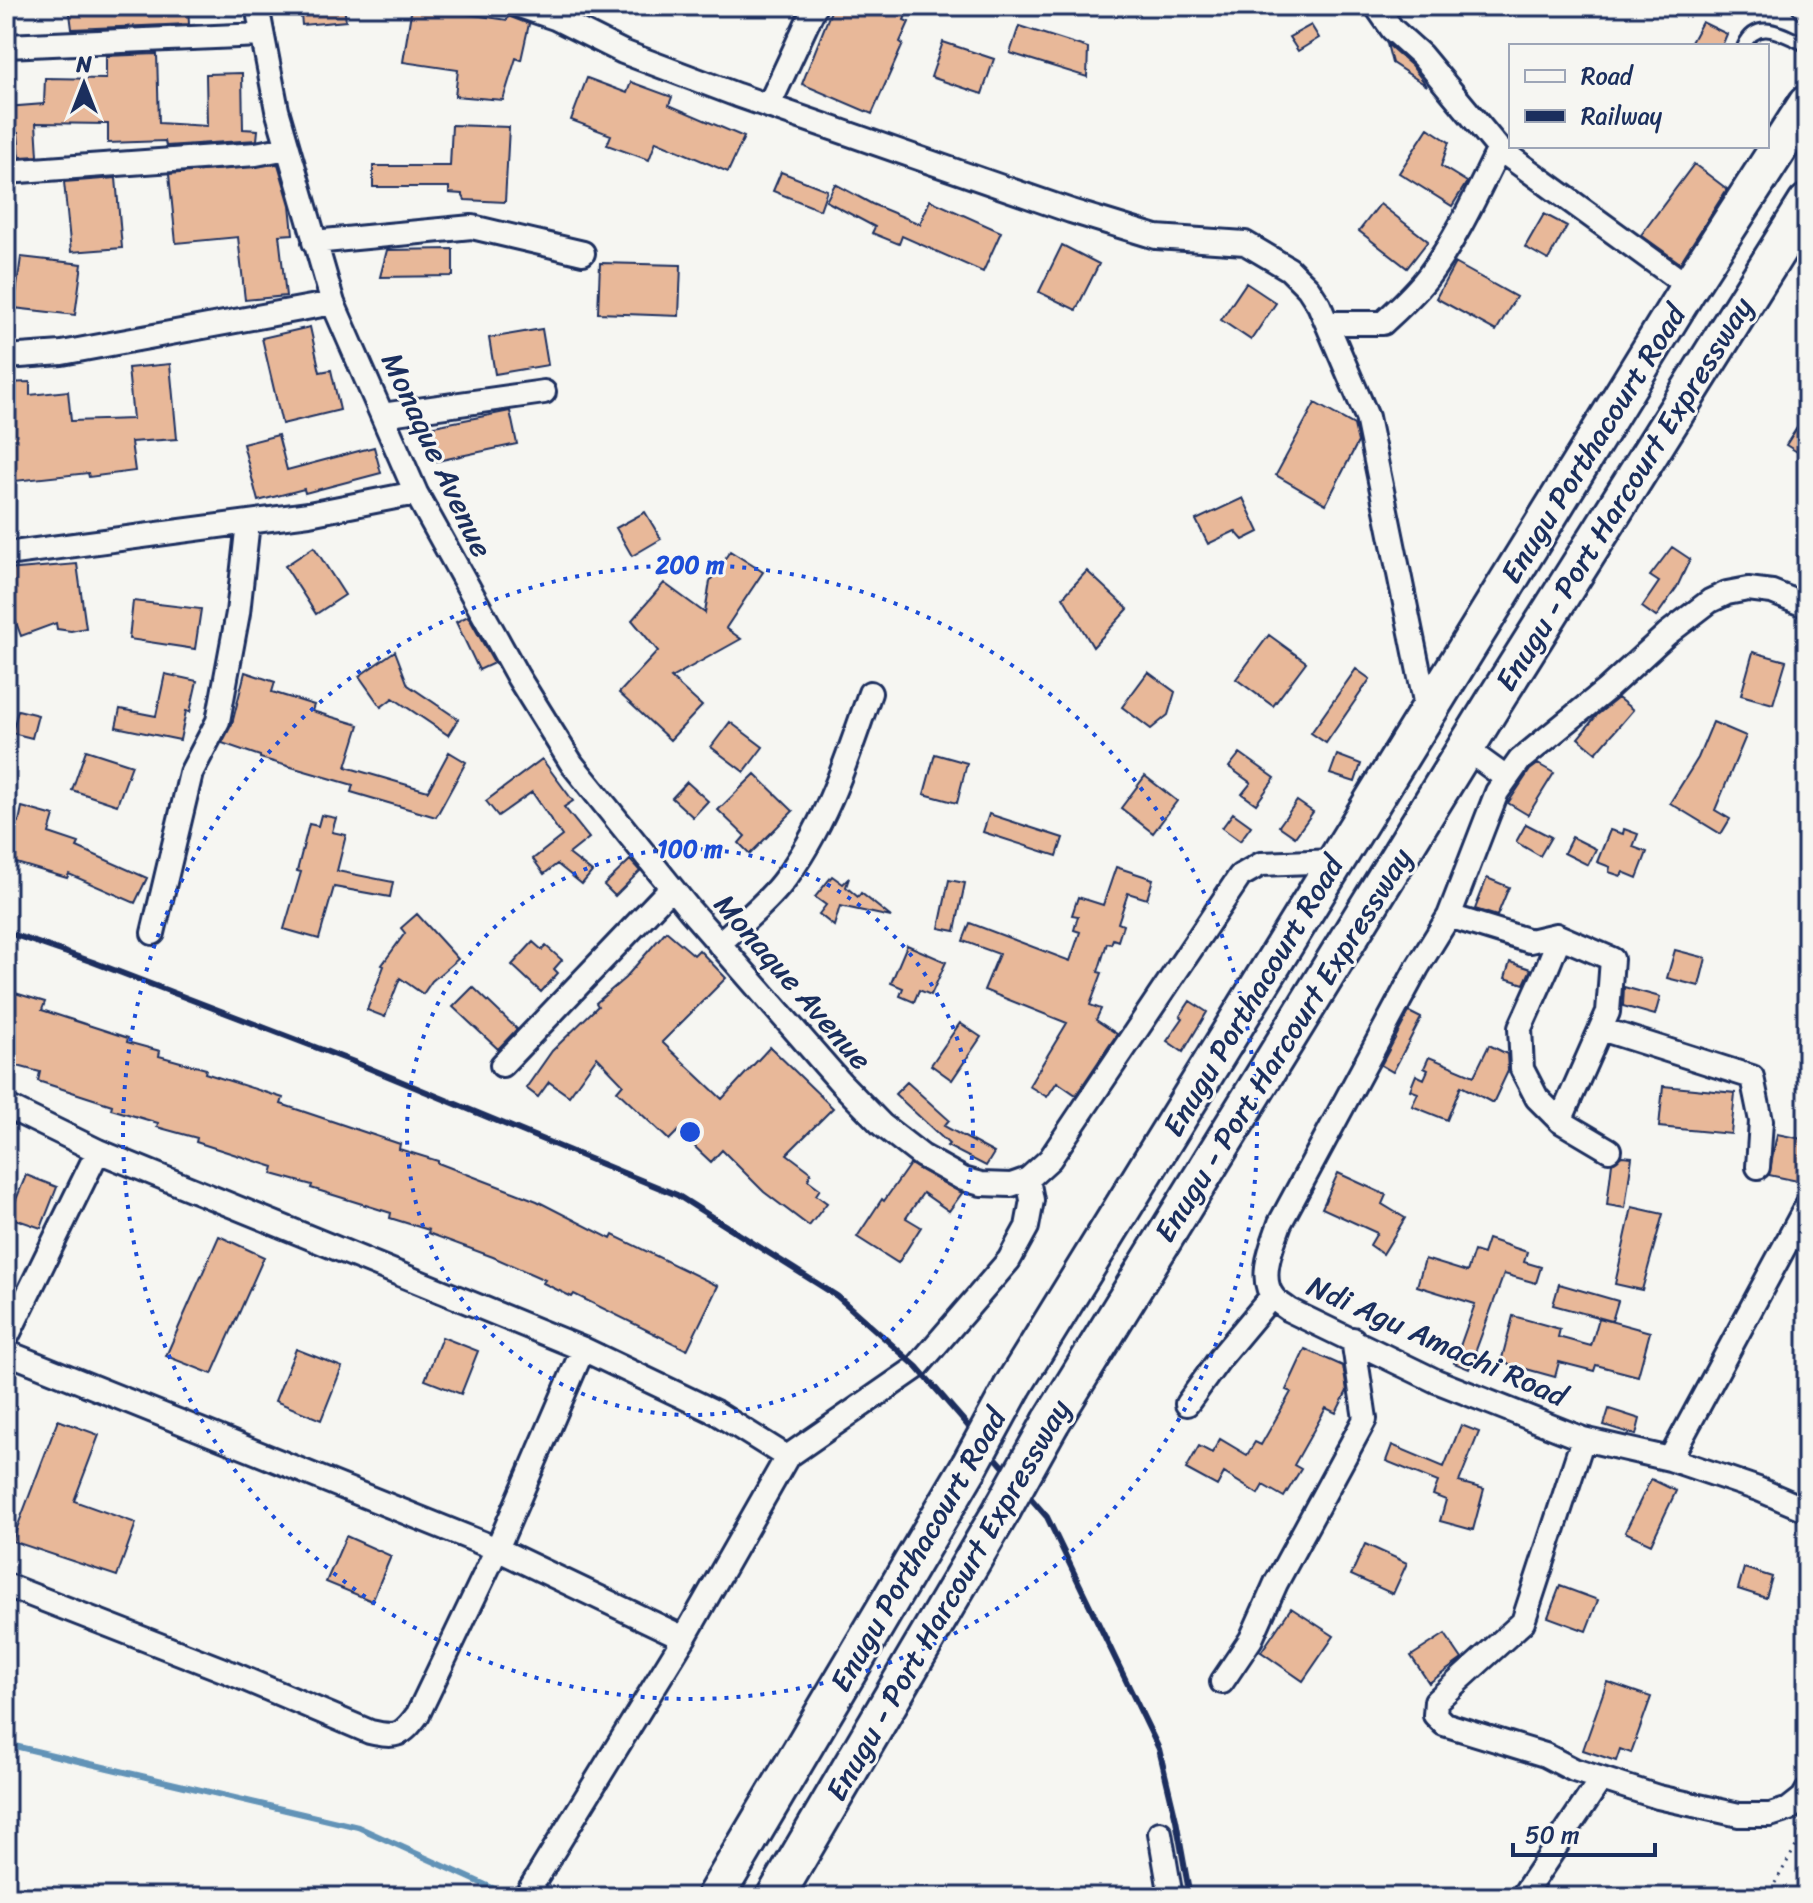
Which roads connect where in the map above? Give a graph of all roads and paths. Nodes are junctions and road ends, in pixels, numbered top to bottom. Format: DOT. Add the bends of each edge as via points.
graph roads {
  1 [pos="257,6"];
  2 [pos="520,6"];
  3 [pos="815,6"];
  4 [pos="1376,6"];
  5 [pos="261,35"];
  6 [pos="1745,44"];
  7 [pos="1807,45"];
  8 [pos="6,46"];
  9 [pos="769,105"];
  10 [pos="1804,116"];
  11 [pos="287,148"];
  12 [pos="1499,149"];
  13 [pos="1770,150"];
  14 [pos="6,172"];
  15 [pos="1807,203"];
  16 [pos="314,242"];
  17 [pos="583,253"];
  18 [pos="1689,287"];
  19 [pos="333,303"];
  20 [pos="1327,323"];
  21 [pos="6,357"];
  22 [pos="544,392"];
  23 [pos="382,415"];
  24 [pos="416,493"];
  25 [pos="248,522"];
  26 [pos="6,554"];
  27 [pos="1807,606"];
  28 [pos="870,693"];
  29 [pos="1427,711"];
  30 [pos="1466,749"];
  31 [pos="1506,778"];
  32 [pos="1335,861"];
  33 [pos="671,888"];
  34 [pos="1449,916"];
  35 [pos="153,933"];
  36 [pos="1556,935"];
  37 [pos="719,944"];
  38 [pos="1601,1029"];
  39 [pos="502,1065"];
  40 [pos="6,1106"];
  41 [pos="1560,1121"];
  42 [pos="1609,1150"];
  43 [pos="98,1151"];
  44 [pos="1758,1167"];
  45 [pos="1028,1179"];
  46 [pos="1807,1205"];
  47 [pos="1272,1296"];
  48 [pos="6,1339"];
  49 [pos="1353,1339"];
  50 [pos="583,1349"];
  51 [pos="6,1352"];
  52 [pos="1187,1404"];
  53 [pos="1583,1439"];
  54 [pos="787,1457"];
  55 [pos="1670,1459"];
  56 [pos="1807,1510"];
  57 [pos="497,1549"];
  58 [pos="6,1585"];
  59 [pos="684,1638"];
  60 [pos="1222,1682"];
  61 [pos="1601,1779"];
  62 [pos="1805,1795"];
  63 [pos="1160,1833"];
  64 [pos="716,1896"];
  65 [pos="525,1897"];
  66 [pos="775,1897"];
  67 [pos="1171,1897"];
  68 [pos="1522,1897"];
  69 [pos="1767,1897"];
  1 -- 5 [label="street, Monaque Avenue"];
  2 -- 9 [label="street" via="623,52"];
  3 -- 9 [label="street"];
  4 -- 12 [label="street"];
  5 -- 8 [label="street"];
  5 -- 11 [label="street, Monaque Avenue"];
  6 -- 7 [label="lane" via="1749,34 1768,29"];
  9 -- 20 [label="street" via="1156,237 1245,243 1289,269 1308,288"];
  10 -- 13 [label="highway, Enugu Porthacourt Road"];
  11 -- 14 [label="street"];
  11 -- 16 [label="street, Monaque Avenue"];
  12 -- 18 [label="street"];
  12 -- 20 [label="street" via="1467,213 1407,300 1383,323"];
  13 -- 18 [label="highway, Enugu Porthacourt Road"];
  15 -- 30 [label="highway, Enugu - Port Harcourt Expressway"];
  16 -- 17 [label="street" via="472,227"];
  16 -- 19 [label="street, Monaque Avenue"];
  18 -- 29 [label="highway, Enugu Porthacourt Road"];
  19 -- 21 [label="street" via="62,353"];
  19 -- 23 [label="street, Monaque Avenue"];
  20 -- 29 [label="street" via="1367,417"];
  22 -- 23 [label="street"];
  23 -- 24 [label="street, Monaque Avenue"];
  24 -- 25 [label="street"];
  24 -- 33 [label="street, Monaque Avenue" via="572,764"];
  25 -- 26 [label="street"];
  25 -- 35 [label="street" via="218,721 191,773"];
  27 -- 31 [label="street, Ndi Agu Amachi Road" via="1748,589 1710,601 1520,760"];
  28 -- 37 [label="street" via="818,828 774,892"];
  29 -- 32 [label="highway, Enugu Porthacourt Road"];
  30 -- 31 [label="street"];
  30 -- 66 [label="highway, Enugu - Port Harcourt Expressway, bridge" via="1051,1422"];
  31 -- 34 [label="street, Ndi Agu Amachi Road"];
  32 -- 45 [label="street" via="1261,864 1240,876 1050,1159"];
  32 -- 64 [label="highway, Enugu Porthacourt Road, bridge" via="1013,1386"];
  33 -- 37 [label="street, Monaque Avenue"];
  33 -- 39 [label="street"];
  34 -- 36 [label="street" via="1530,941"];
  34 -- 47 [label="street, Ndi Agu Amachi Road" via="1280,1223 1267,1264"];
  36 -- 38 [label="street" via="1612,959 1608,1012"];
  36 -- 41 [label="street" via="1520,1033 1525,1078"];
  37 -- 45 [label="street, Monaque Avenue" via="841,1083 922,1156 981,1184 1011,1185"];
  38 -- 41 [label="street"];
  38 -- 44 [label="street" via="1752,1077 1761,1121"];
  40 -- 43 [label="street"];
  41 -- 42 [label="street"];
  43 -- 48 [label="street"];
  43 -- 50 [label="street"];
  45 -- 54 [label="street" via="1032,1200 1027,1227 1009,1260 917,1367"];
  46 -- 55 [label="street"];
  47 -- 49 [label="street, Ndi Agu Amachi Road" via="1289,1310"];
  47 -- 52 [label="street"];
  49 -- 53 [label="street, Ndi Agu Amachi Road" via="1436,1381"];
  49 -- 60 [label="street" via="1365,1419 1251,1639"];
  50 -- 54 [label="street" via="715,1412"];
  50 -- 57 [label="street"];
  51 -- 57 [label="street"];
  53 -- 55 [label="street, Ndi Agu Amachi Road"];
  53 -- 61 [label="street" via="1523,1622 1436,1701 1435,1715 1444,1724 1545,1755"];
  54 -- 59 [label="street"];
  55 -- 56 [label="street, Ndi Agu Amachi Road"];
  57 -- 58 [label="street" via="418,1714 405,1731 390,1736"];
  57 -- 59 [label="street"];
  59 -- 65 [label="street"];
  61 -- 62 [label="street" via="1739,1815 1770,1815 1789,1809"];
  61 -- 68 [label="street"];
  62 -- 69 [label="path" via="1799,1841"];
  63 -- 67 [label="street"];
}
